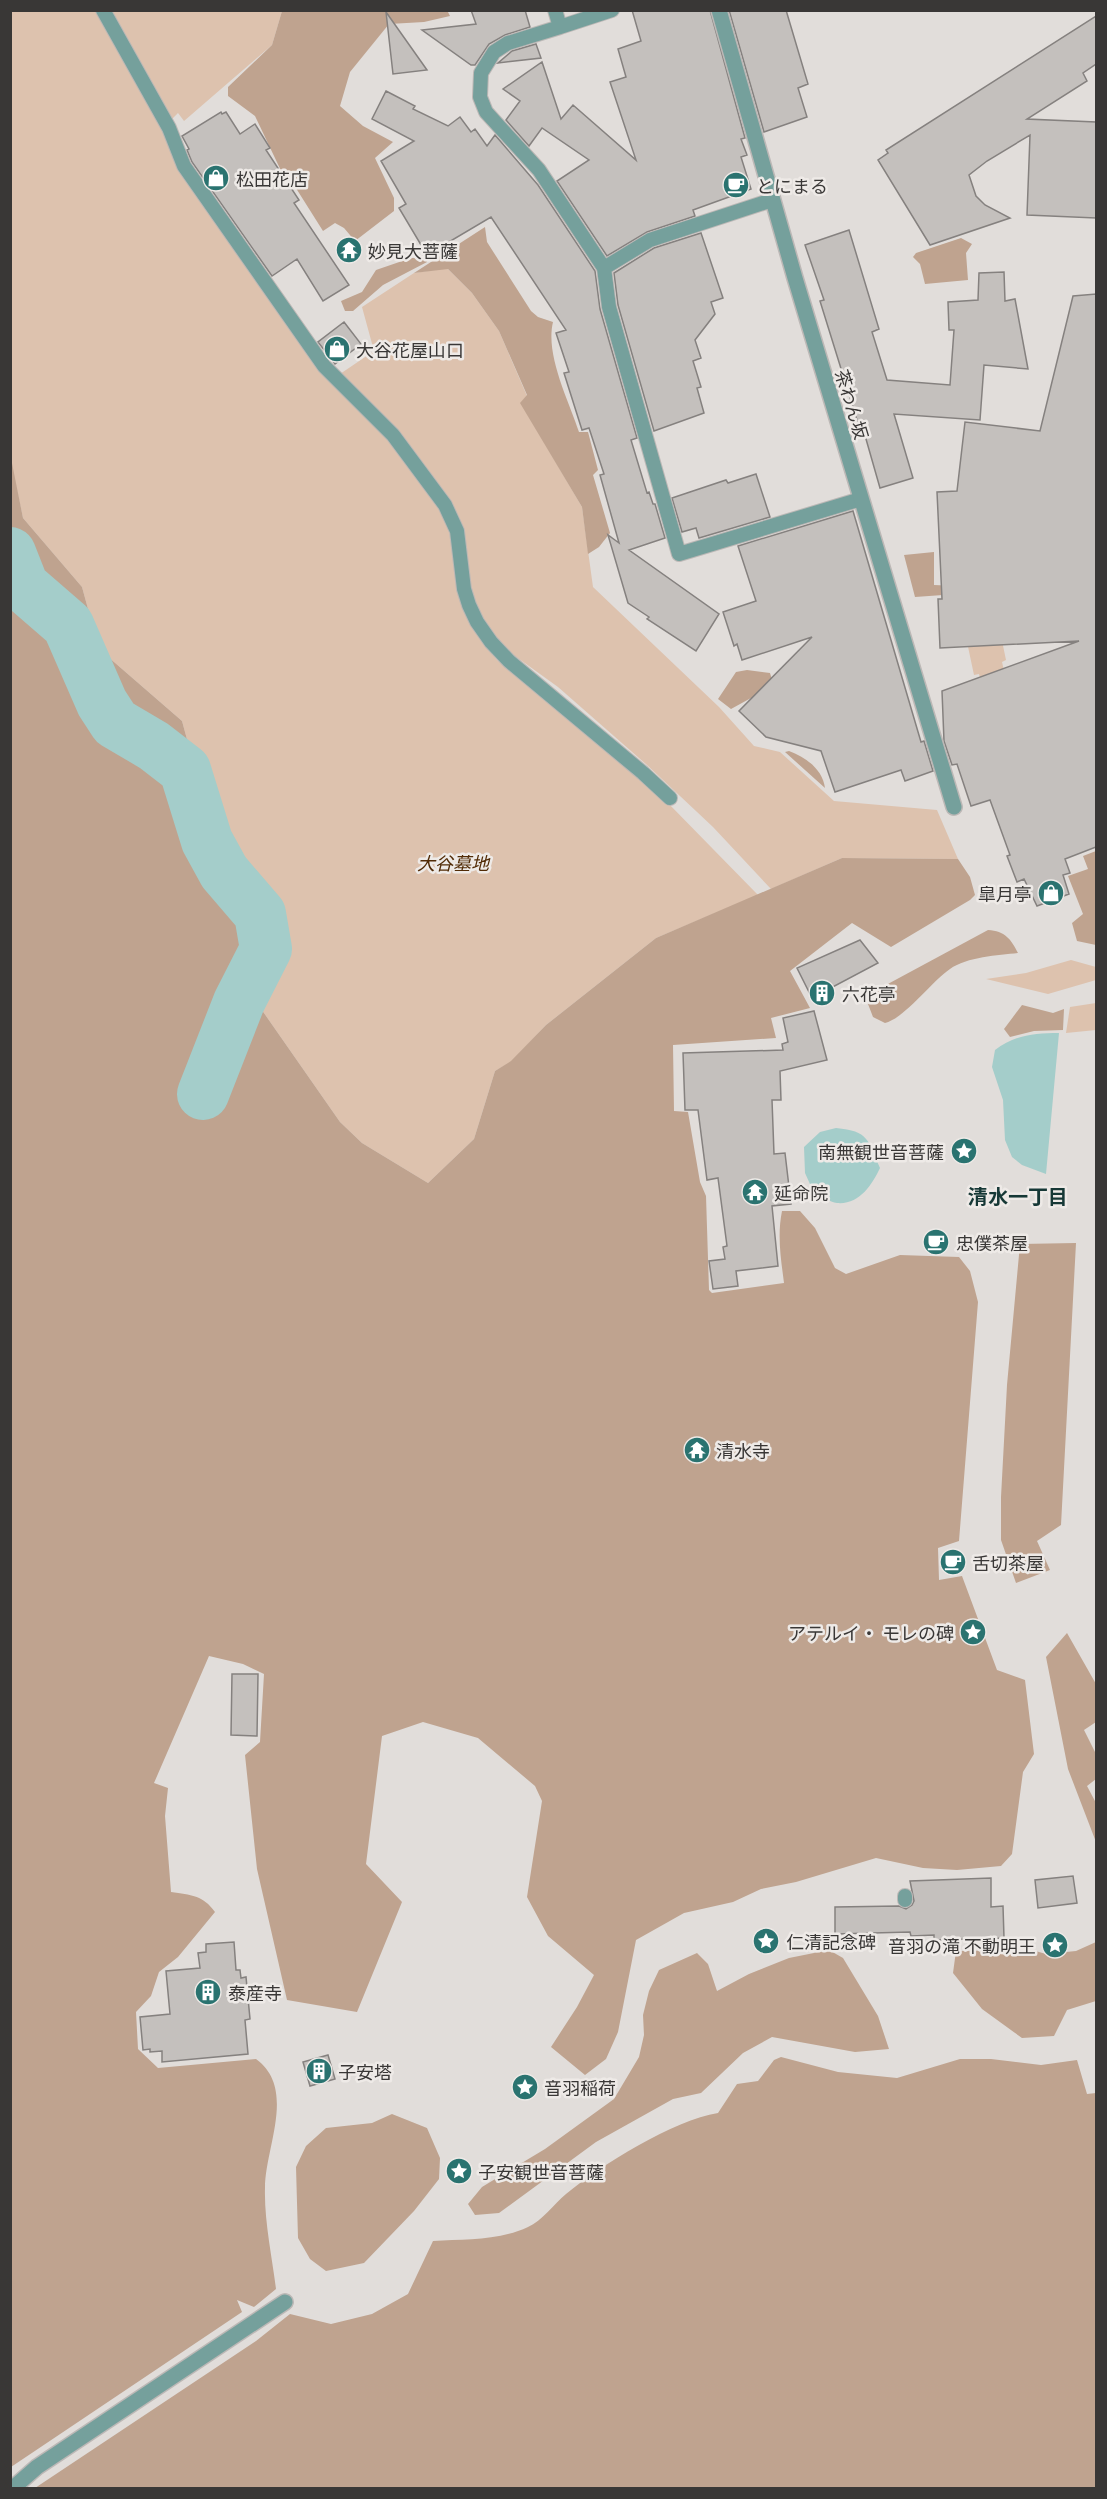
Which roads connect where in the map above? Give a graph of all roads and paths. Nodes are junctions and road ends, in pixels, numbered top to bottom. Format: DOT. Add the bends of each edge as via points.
graph roads {
  1 [pos="103,10"];
  2 [pos="555,10"];
  3 [pos="612,10"];
  4 [pos="719,10"];
  5 [pos="560,27"];
  6 [pos="772,200"];
  7 [pos="604,268"];
  8 [pos="861,499"];
  9 [pos="670,798"];
  10 [pos="954,807"];
  11 [pos="285,2302"];
  12 [pos="13,2488"];
  1 -- 9 [label="lane" via="169,128 184,166 324,366 393,435 445,505 457,531 469,605 491,642"];
  2 -- 5 [label="lane"];
  3 -- 5 [label="lane"];
  4 -- 6 [label="street, 茶わん坂"];
  5 -- 7 [label="lane" via="508,43 494,52 481,73 480,97 486,112 539,170"];
  6 -- 7 [label="lane" via="650,240"];
  6 -- 8 [label="street, 茶わん坂"];
  7 -- 8 [label="lane" via="609,307 679,554"];
  8 -- 10 [label="street, 茶わん坂"];
  11 -- 12 [label="street" via="37,2467"];
}
